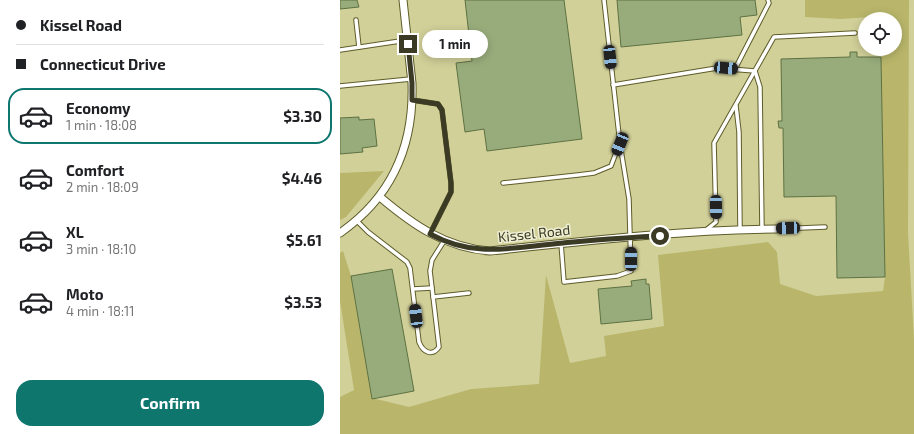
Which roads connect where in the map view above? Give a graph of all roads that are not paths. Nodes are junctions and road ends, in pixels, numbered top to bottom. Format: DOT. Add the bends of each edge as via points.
graph roads {
  1 [pos="403,0"];
  2 [pos="604,0"];
  3 [pos="768,0"];
  4 [pos="356,20"];
  5 [pos="855,33"];
  6 [pos="407,40"];
  7 [pos="360,47"];
  8 [pos="340,50"];
  9 [pos="735,69"];
  10 [pos="755,71"];
  11 [pos="412,79"];
  12 [pos="613,85"];
  13 [pos="340,86"];
  14 [pos="412,100"];
  15 [pos="736,105"];
  16 [pos="620,144"];
  17 [pos="502,183"];
  18 [pos="380,197"];
  19 [pos="356,220"];
  20 [pos="825,227"];
  21 [pos="740,229"];
  22 [pos="762,229"];
  23 [pos="776,229"];
  24 [pos="705,231"];
  25 [pos="340,233"];
  26 [pos="430,234"];
  27 [pos="631,237"];
  28 [pos="444,241"];
  29 [pos="561,243"];
  30 [pos="432,288"];
  31 [pos="413,289"];
  32 [pos="469,293"];
  33 [pos="433,297"];
  1 -- 6 [label="street"];
  2 -- 12 [label="lane"];
  3 -- 9 [label="lane" via="769,3"];
  4 -- 7 [label="lane"];
  5 -- 10 [label="lane" via="774,37"];
  6 -- 7 [label="lane"];
  6 -- 11 [label="street"];
  7 -- 8 [label="lane"];
  9 -- 10 [label="lane"];
  9 -- 12 [label="lane" via="717,68"];
  10 -- 15 [label="lane"];
  10 -- 22 [label="lane" via="760,87"];
  11 -- 13 [label="lane"];
  11 -- 14 [label="street"];
  12 -- 16 [label="lane"];
  14 -- 18 [label="street" via="402,153 393,176"];
  14 -- 26 [label="lane" via="438,104 442,110 451,192"];
  15 -- 21 [label="lane"];
  15 -- 24 [label="lane" via="714,143 716,222"];
  16 -- 17 [label="lane" via="611,166 594,173"];
  16 -- 27 [label="lane" via="629,200"];
  18 -- 19 [label="street"];
  18 -- 26 [label="street, Kissel Road"];
  19 -- 25 [label="street"];
  19 -- 31 [label="lane" via="407,262"];
  20 -- 23 [label="lane"];
  21 -- 22 [label="street, Kissel Road"];
  21 -- 24 [label="street, Kissel Road"];
  22 -- 23 [label="street, Kissel Road"];
  24 -- 27 [label="street, Kissel Road"];
  26 -- 28 [label="street, Kissel Road"];
  27 -- 29 [label="street, Kissel Road"];
  27 -- 29 [label="lane" via="631,271 617,276 564,282"];
  28 -- 29 [label="street, Kissel Road" via="469,249 490,251"];
  28 -- 30 [label="lane" via="432,260"];
  30 -- 31 [label="lane"];
  30 -- 33 [label="lane"];
  31 -- 33 [label="lane" via="419,342 422,350 426,352 439,347"];
  32 -- 33 [label="lane"];
}
